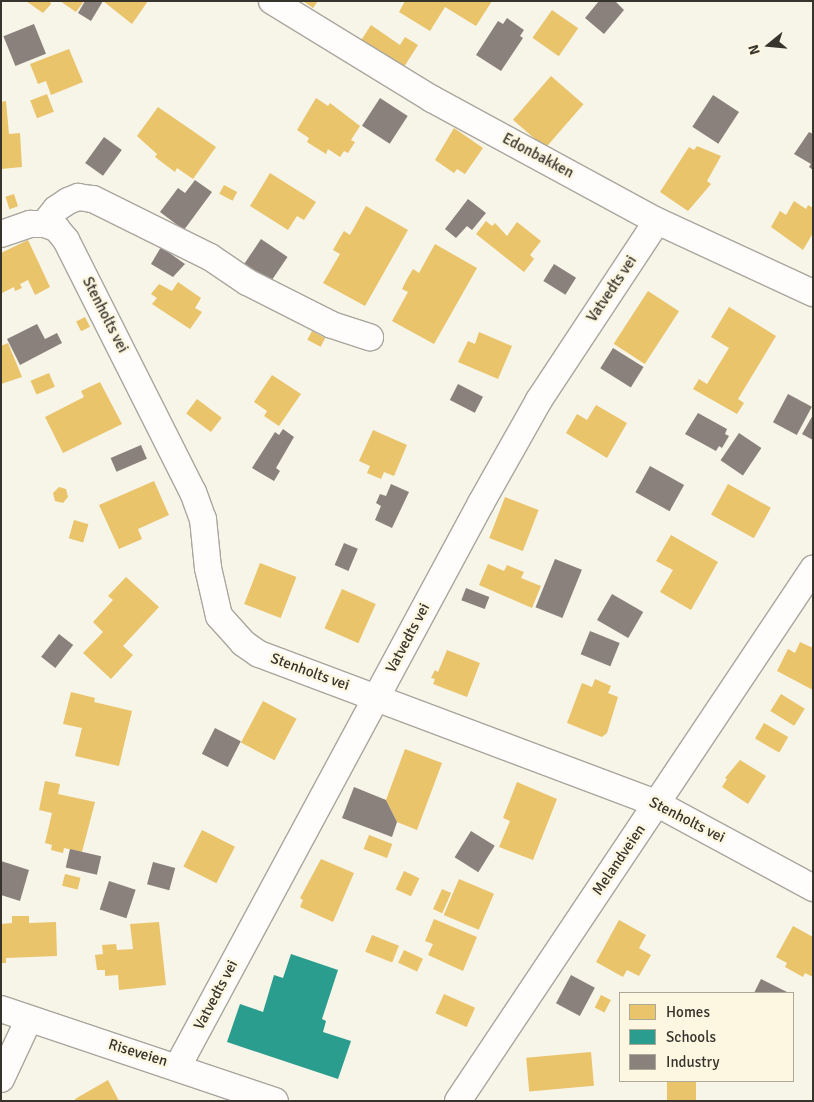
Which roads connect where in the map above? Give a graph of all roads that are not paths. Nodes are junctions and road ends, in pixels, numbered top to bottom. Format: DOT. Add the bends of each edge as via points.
graph roads {
  1 [pos="272,1"];
  2 [pos="657,221"];
  3 [pos="44,224"];
  4 [pos="1,234"];
  5 [pos="813,293"];
  6 [pos="370,337"];
  7 [pos="813,569"];
  8 [pos="376,696"];
  9 [pos="656,803"];
  10 [pos="813,888"];
  11 [pos="1,1009"];
  12 [pos="29,1019"];
  13 [pos="178,1066"];
  14 [pos="1,1079"];
  15 [pos="275,1101"];
  16 [pos="458,1101"];
  1 -- 2 [label="street, Edonbakken" via="432,99"];
  2 -- 5 [label="street, Edonbakken"];
  2 -- 8 [label="street, Vatvedts vei" via="539,400"];
  3 -- 4 [label="street" via="30,224"];
  3 -- 6 [label="street" via="56,209 68,201 78,197 93,199 210,257 247,282 332,325"];
  3 -- 8 [label="street, Stenholts vei" via="56,228 78,262 193,492 203,519 215,602 229,630 259,654"];
  7 -- 9 [label="street, Melandveien"];
  8 -- 9 [label="street, Stenholts vei"];
  8 -- 13 [label="street, Vatvedts vei"];
  9 -- 10 [label="street, Stenholts vei"];
  9 -- 16 [label="street, Melandveien"];
  11 -- 12 [label="street, Riseveien"];
  12 -- 13 [label="street, Riseveien"];
  12 -- 14 [label="street"];
  13 -- 15 [label="street, Riseveien"];
}
